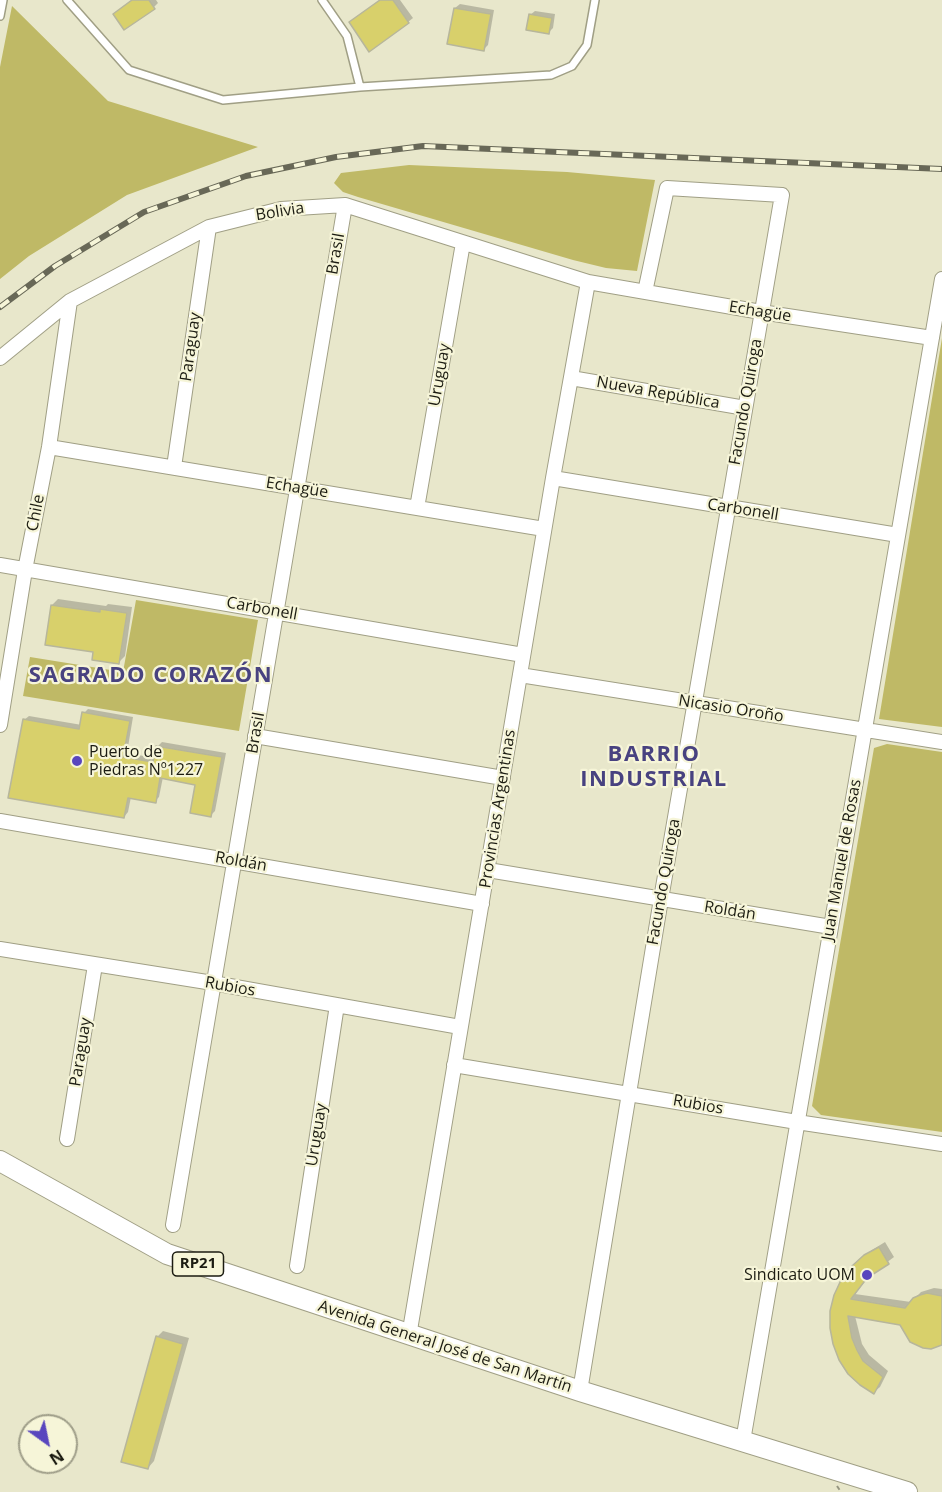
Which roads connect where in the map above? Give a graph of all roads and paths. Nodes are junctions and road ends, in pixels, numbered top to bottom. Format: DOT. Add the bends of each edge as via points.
graph roads {
  1 [pos="3,0"];
  2 [pos="67,0"];
  3 [pos="321,0"];
  4 [pos="595,0"];
  5 [pos="0,16"];
  6 [pos="360,87"];
  7 [pos="345,205"];
  8 [pos="209,227"];
  9 [pos="463,243"];
  10 [pos="942,279"];
  11 [pos="588,282"];
  12 [pos="645,292"];
  13 [pos="70,301"];
  14 [pos="761,312"];
  15 [pos="932,338"];
  16 [pos="0,358"];
  17 [pos="571,378"];
  18 [pos="745,408"];
  19 [pos="49,447"];
  20 [pos="174,467"];
  21 [pos="553,478"];
  22 [pos="297,488"];
  23 [pos="417,508"];
  24 [pos="728,508"];
  25 [pos="544,529"];
  26 [pos="898,536"];
  27 [pos="0,565"];
  28 [pos="25,570"];
  29 [pos="276,611"];
  30 [pos="523,655"];
  31 [pos="520,675"];
  32 [pos="2,692"];
  33 [pos="695,704"];
  34 [pos="0,725"];
  35 [pos="864,731"];
  36 [pos="255,736"];
  37 [pos="942,742"];
  38 [pos="503,777"];
  39 [pos="0,821"];
  40 [pos="234,861"];
  41 [pos="488,870"];
  42 [pos="661,899"];
  43 [pos="482,904"];
  44 [pos="831,927"];
  45 [pos="0,950"];
  46 [pos="95,965"];
  47 [pos="213,983"];
  48 [pos="337,1005"];
  49 [pos="460,1027"];
  50 [pos="454,1065"];
  51 [pos="629,1094"];
  52 [pos="797,1122"];
  53 [pos="67,1139"];
  54 [pos="942,1144"];
  55 [pos="0,1161"];
  56 [pos="173,1225"];
  57 [pos="297,1266"];
  58 [pos="409,1336"];
  59 [pos="580,1391"];
  60 [pos="743,1441"];
  61 [pos="907,1492"];
  1 -- 5 [label="lane"];
  2 -- 6 [label="lane" via="129,69 223,100"];
  3 -- 6 [label="lane" via="347,36"];
  4 -- 6 [label="lane" via="587,45 572,66 551,75"];
  7 -- 8 [label="street, Bolivia" via="281,209"];
  7 -- 9 [label="street, Bolivia"];
  7 -- 22 [label="street, Brasil"];
  8 -- 13 [label="street, Bolivia"];
  8 -- 20 [label="street, Paraguay"];
  9 -- 11 [label="street, Bolivia"];
  9 -- 23 [label="street, Uruguay"];
  10 -- 15 [label="street, Juan Manuel de Rosas"];
  11 -- 12 [label="street, Echagüe"];
  11 -- 17 [label="street, Provincias Argentinas"];
  12 -- 14 [label="street, Echagüe"];
  12 -- 14 [label="street, Facundo Quiroga" via="667,188 783,195"];
  13 -- 16 [label="street, Bolivia"];
  13 -- 19 [label="street, Chile"];
  14 -- 15 [label="street, Echagüe"];
  14 -- 18 [label="street, Facundo Quiroga"];
  15 -- 26 [label="street, Juan Manuel de Rosas"];
  17 -- 18 [label="street, Nueva República"];
  17 -- 21 [label="street, Provincias Argentinas"];
  18 -- 24 [label="street, Facundo Quiroga"];
  19 -- 20 [label="street, Echagüe"];
  19 -- 28 [label="street, Chile"];
  20 -- 22 [label="street, Echagüe"];
  21 -- 24 [label="street, Carbonell"];
  21 -- 25 [label="street, Provincias Argentinas"];
  22 -- 23 [label="street, Echagüe"];
  22 -- 29 [label="street, Brasil"];
  23 -- 25 [label="street, Echagüe"];
  24 -- 26 [label="street, Carbonell"];
  24 -- 33 [label="street, Facundo Quiroga"];
  25 -- 30 [label="street, Provincias Argentinas"];
  26 -- 35 [label="street, Juan Manuel de Rosas"];
  27 -- 28 [label="street, Carbonell"];
  28 -- 29 [label="street, Carbonell"];
  28 -- 32 [label="street, Chile"];
  29 -- 30 [label="street, Carbonell"];
  29 -- 36 [label="street, Brasil"];
  30 -- 31 [label="street, Provincias Argentinas"];
  31 -- 33 [label="street, Nicasio Oroño"];
  31 -- 38 [label="street, Provincias Argentinas"];
  32 -- 34 [label="street, Chile"];
  33 -- 35 [label="street, Nicasio Oroño"];
  33 -- 42 [label="street, Facundo Quiroga"];
  35 -- 37 [label="street, Nicasio Oroño"];
  35 -- 44 [label="street, Juan Manuel de Rosas"];
  36 -- 38 [label="street"];
  36 -- 40 [label="street, Brasil"];
  38 -- 41 [label="street, Provincias Argentinas"];
  39 -- 40 [label="street, Roldán"];
  40 -- 43 [label="street, Roldán"];
  40 -- 47 [label="street, Brasil"];
  41 -- 42 [label="street, Roldán"];
  41 -- 43 [label="street, Provincias Argentinas"];
  42 -- 44 [label="street, Roldán"];
  42 -- 51 [label="street, Facundo Quiroga"];
  43 -- 49 [label="street, Provincias Argentinas"];
  44 -- 52 [label="street, Juan Manuel de Rosas"];
  45 -- 46 [label="street, Rubios"];
  46 -- 47 [label="street, Rubios"];
  46 -- 53 [label="street, Paraguay"];
  47 -- 48 [label="street, Rubios"];
  47 -- 56 [label="street, Brasil"];
  48 -- 49 [label="street, Rubios"];
  48 -- 57 [label="street, Uruguay"];
  49 -- 50 [label="street, Provincias Argentinas"];
  50 -- 51 [label="street, Rubios"];
  50 -- 58 [label="street, Provincias Argentinas"];
  51 -- 52 [label="street, Rubios"];
  51 -- 59 [label="street, Facundo Quiroga"];
  52 -- 54 [label="street, Rubios"];
  52 -- 60 [label="street, Juan Manuel de Rosas"];
  55 -- 58 [label="main road, Avenida General José de San Martín / RP21" via="167,1254"];
  58 -- 59 [label="main road, Avenida General José de San Martín / RP21"];
  59 -- 60 [label="main road, Avenida General José de San Martín / RP21"];
  60 -- 61 [label="main road, Avenida General José de San Martín / RP21"];
}
